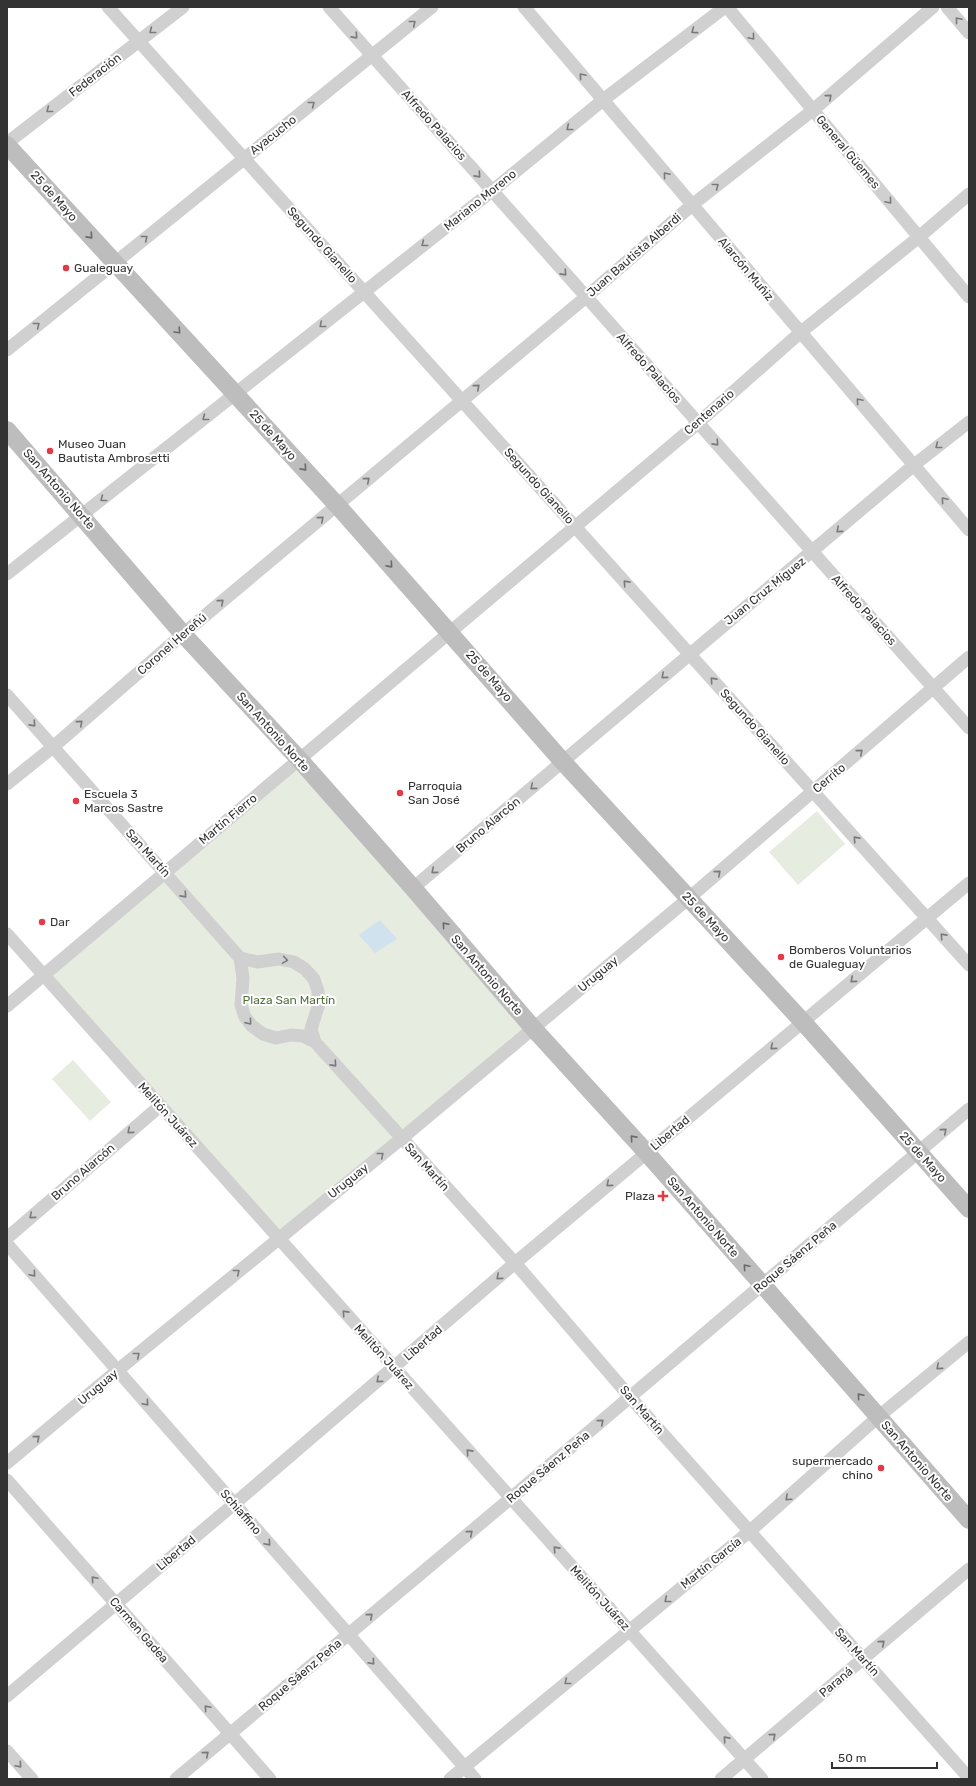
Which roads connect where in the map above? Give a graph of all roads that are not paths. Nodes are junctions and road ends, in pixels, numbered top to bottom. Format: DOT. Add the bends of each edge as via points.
graph roads {
  1 [pos="108,7"];
  2 [pos="183,7"];
  3 [pos="329,7"];
  4 [pos="432,7"];
  5 [pos="524,7"];
  6 [pos="726,7"];
  7 [pos="933,7"];
  8 [pos="947,7"];
  9 [pos="969,33"];
  10 [pos="139,41"];
  11 [pos="372,56"];
  12 [pos="603,100"];
  13 [pos="813,110"];
  14 [pos="7,144"];
  15 [pos="244,158"];
  16 [pos="492,191"];
  17 [pos="969,194"];
  18 [pos="692,205"];
  19 [pos="919,237"];
  20 [pos="115,263"];
  21 [pos="364,291"];
  22 [pos="586,297"];
  23 [pos="969,297"];
  24 [pos="801,332"];
  25 [pos="7,350"];
  26 [pos="236,394"];
  27 [pos="461,400"];
  28 [pos="969,422"];
  29 [pos="698,423"];
  30 [pos="7,430"];
  31 [pos="914,465"];
  32 [pos="337,505"];
  33 [pos="81,516"];
  34 [pos="575,526"];
  35 [pos="969,530"];
  36 [pos="813,552"];
  37 [pos="7,574"];
  38 [pos="450,632"];
  39 [pos="183,634"];
  40 [pos="689,654"];
  41 [pos="969,658"];
  42 [pos="934,689"];
  43 [pos="7,695"];
  44 [pos="969,728"];
  45 [pos="53,747"];
  46 [pos="299,759"];
  47 [pos="563,762"];
  48 [pos="7,784"];
  49 [pos="813,791"];
  50 [pos="165,873"];
  51 [pos="969,884"];
  52 [pos="413,888"];
  53 [pos="689,898"];
  54 [pos="928,918"];
  55 [pos="7,934"];
  56 [pos="240,958"];
  57 [pos="969,965"];
  58 [pos="43,975"];
  59 [pos="7,1006"];
  60 [pos="803,1022"];
  61 [pos="533,1028"];
  62 [pos="315,1042"];
  63 [pos="160,1106"];
  64 [pos="969,1109"];
  65 [pos="401,1138"];
  66 [pos="646,1152"];
  67 [pos="918,1153"];
  68 [pos="969,1209"];
  69 [pos="7,1238"];
  70 [pos="278,1238"];
  71 [pos="7,1244"];
  72 [pos="515,1263"];
  73 [pos="762,1284"];
  74 [pos="969,1342"];
  75 [pos="394,1368"];
  76 [pos="118,1370"];
  77 [pos="630,1397"];
  78 [pos="878,1417"];
  79 [pos="7,1463"];
  80 [pos="7,1480"];
  81 [pos="511,1498"];
  82 [pos="234,1504"];
  83 [pos="969,1520"];
  84 [pos="750,1531"];
  85 [pos="969,1569"];
  86 [pos="116,1604"];
  87 [pos="629,1631"];
  88 [pos="348,1635"];
  89 [pos="863,1659"];
  90 [pos="7,1696"];
  91 [pos="230,1734"];
  92 [pos="7,1751"];
  93 [pos="744,1760"];
  94 [pos="464,1767"];
  95 [pos="969,1778"];
  96 [pos="32,1779"];
  97 [pos="176,1779"];
  98 [pos="270,1779"];
  99 [pos="450,1779"];
  100 [pos="475,1779"];
  101 [pos="721,1779"];
  102 [pos="762,1779"];
  1 -- 10 [label="street, Segundo Gianello"];
  2 -- 10 [label="street, Federación, one-way"];
  3 -- 11 [label="street, Alfredo Palacios, one-way"];
  11 -- 4 [label="street, Ayacucho, one-way"];
  12 -- 5 [label="street, Alarcón Muñiz, one-way"];
  6 -- 12 [label="street, Mariano Moreno, one-way"];
  6 -- 13 [label="street, General Güemes, one-way"];
  13 -- 7 [label="street, Juan Bautista Alberdi, one-way"];
  9 -- 8 [label="street, one-way"];
  10 -- 14 [label="street, Federación, one-way"];
  10 -- 15 [label="street, Segundo Gianello"];
  15 -- 11 [label="street, Ayacucho, one-way"];
  11 -- 16 [label="street, Alfredo Palacios, one-way"];
  12 -- 16 [label="street, Mariano Moreno, one-way"];
  18 -- 12 [label="street, Alarcón Muñiz, one-way"];
  18 -- 13 [label="street, Juan Bautista Alberdi, one-way"];
  13 -- 19 [label="street, General Güemes, one-way"];
  14 -- 20 [label="street, 25 de Mayo, one-way"];
  20 -- 15 [label="street, Ayacucho, one-way"];
  15 -- 21 [label="street, Segundo Gianello"];
  16 -- 21 [label="street, Mariano Moreno, one-way"];
  16 -- 22 [label="street, Alfredo Palacios, one-way"];
  17 -- 19 [label="street, Centenario"];
  18 -- 22 [label="street, Juan Bautista Alberdi"];
  18 -- 24 [label="street, Alarcón Muñiz"];
  19 -- 23 [label="street, General Güemes"];
  19 -- 24 [label="street, Centenario"];
  25 -- 20 [label="street, Ayacucho, one-way"];
  20 -- 26 [label="street, 25 de Mayo, one-way"];
  21 -- 26 [label="street, Mariano Moreno, one-way"];
  21 -- 27 [label="street, Segundo Gianello"];
  27 -- 22 [label="street, Juan Bautista Alberdi, one-way"];
  22 -- 29 [label="street, Alfredo Palacios"];
  24 -- 29 [label="street, Centenario"];
  31 -- 24 [label="street, Alarcón Muñiz, one-way"];
  26 -- 32 [label="street, 25 de Mayo, one-way"];
  26 -- 33 [label="street, Mariano Moreno, one-way"];
  32 -- 27 [label="street, Juan Bautista Alberdi, one-way"];
  27 -- 34 [label="street, Segundo Gianello"];
  28 -- 31 [label="street, Juan Cruz Míguez, one-way"];
  29 -- 34 [label="street, Centenario"];
  29 -- 36 [label="street, Alfredo Palacios, one-way"];
  30 -- 33 [label="street, San Antonio Norte"];
  35 -- 31 [label="street, Alarcón Muñiz, one-way"];
  31 -- 36 [label="street, Juan Cruz Míguez, one-way"];
  32 -- 38 [label="street, 25 de Mayo, one-way"];
  39 -- 32 [label="street, Coronel Hereñú, one-way"];
  33 -- 37 [label="street, Mariano Moreno"];
  33 -- 39 [label="street, San Antonio Norte"];
  34 -- 38 [label="street, Centenario"];
  40 -- 34 [label="street, Segundo Gianello, one-way"];
  36 -- 40 [label="street, Juan Cruz Míguez"];
  36 -- 42 [label="street, Alfredo Palacios"];
  38 -- 46 [label="street, Martín Fierro"];
  38 -- 47 [label="street, 25 de Mayo"];
  45 -- 39 [label="street, Coronel Hereñú, one-way"];
  39 -- 46 [label="street, San Antonio Norte"];
  40 -- 47 [label="street, Juan Cruz Míguez, one-way"];
  49 -- 40 [label="street, Segundo Gianello, one-way"];
  41 -- 42 [label="street, Cerrito"];
  42 -- 44 [label="street, Alfredo Palacios"];
  49 -- 42 [label="street, Cerrito, one-way"];
  43 -- 45 [label="street, San Martín, one-way"];
  45 -- 48 [label="street, Coronel Hereñú"];
  45 -- 50 [label="street, San Martín"];
  46 -- 50 [label="street, Martín Fierro"];
  46 -- 52 [label="street, San Antonio Norte"];
  47 -- 52 [label="street, Bruno Alarcón, one-way"];
  47 -- 53 [label="street, 25 de Mayo"];
  53 -- 49 [label="street, Cerrito, one-way"];
  54 -- 49 [label="street, Segundo Gianello, one-way"];
  50 -- 56 [label="street, San Martín, one-way"];
  50 -- 58 [label="street, Martín Fierro"];
  51 -- 54 [label="street, Libertad"];
  61 -- 52 [label="street, San Antonio Norte, one-way"];
  53 -- 60 [label="street, 25 de Mayo"];
  53 -- 61 [label="street, Uruguay"];
  57 -- 54 [label="street, Segundo Gianello, one-way"];
  54 -- 60 [label="street, Libertad, one-way"];
  55 -- 58 [label="street, Melitón Juárez"];
  56 -- 62 [label="street, San Martín, one-way" via="243,978 241,1005 245,1017 252,1026 263,1034 276,1038 303,1036"];
  56 -- 62 [label="street, one-way" via="257,962 279,959 294,962 306,969 314,979 318,991 318,1004 312,1029"];
  58 -- 59 [label="street, Martín Fierro"];
  58 -- 63 [label="street, Melitón Juárez"];
  60 -- 66 [label="street, Libertad, one-way"];
  60 -- 67 [label="street, 25 de Mayo"];
  61 -- 65 [label="street, Uruguay"];
  66 -- 61 [label="street, San Antonio Norte, one-way"];
  62 -- 65 [label="street, San Martín, one-way"];
  63 -- 69 [label="street, Bruno Alarcón, one-way"];
  63 -- 70 [label="street, Melitón Juárez"];
  67 -- 64 [label="street, Roque Sáenz Peña, one-way"];
  70 -- 65 [label="street, Uruguay, one-way"];
  65 -- 72 [label="street, San Martín"];
  66 -- 72 [label="street, Libertad, one-way"];
  73 -- 66 [label="street, San Antonio Norte, one-way"];
  67 -- 68 [label="street, 25 de Mayo"];
  67 -- 73 [label="street, Roque Sáenz Peña"];
  75 -- 70 [label="street, Melitón Juárez, one-way"];
  76 -- 70 [label="street, Uruguay, one-way"];
  71 -- 76 [label="street, Schiaffino, one-way"];
  72 -- 75 [label="street, Libertad, one-way"];
  72 -- 77 [label="street, San Martín"];
  73 -- 77 [label="street, Roque Sáenz Peña"];
  78 -- 73 [label="street, San Antonio Norte, one-way"];
  74 -- 78 [label="street, Martín García, one-way"];
  81 -- 75 [label="street, Melitón Juárez, one-way"];
  75 -- 82 [label="street, Libertad, one-way"];
  79 -- 76 [label="street, Uruguay, one-way"];
  76 -- 82 [label="street, Schiaffino, one-way"];
  81 -- 77 [label="street, Roque Sáenz Peña, one-way"];
  77 -- 84 [label="street, San Martín"];
  78 -- 83 [label="street, San Antonio Norte"];
  78 -- 84 [label="street, Martín García, one-way"];
  86 -- 80 [label="street, Carmen Gadea, one-way"];
  87 -- 81 [label="street, Melitón Juárez, one-way"];
  88 -- 81 [label="street, Roque Sáenz Peña, one-way"];
  82 -- 86 [label="street, Libertad"];
  82 -- 88 [label="street, Schiaffino, one-way"];
  84 -- 87 [label="street, Martín García, one-way"];
  84 -- 89 [label="street, San Martín"];
  89 -- 85 [label="street, Paraná, one-way"];
  86 -- 90 [label="street, Libertad"];
  91 -- 86 [label="street, Carmen Gadea, one-way"];
  93 -- 87 [label="street, Melitón Juárez, one-way"];
  87 -- 94 [label="street, Martín García, one-way"];
  88 -- 91 [label="street, Roque Sáenz Peña"];
  88 -- 94 [label="street, Schiaffino, one-way"];
  93 -- 89 [label="street, Paraná, one-way"];
  89 -- 95 [label="street, San Martín"];
  97 -- 91 [label="street, Roque Sáenz Peña, one-way"];
  91 -- 98 [label="street, Carmen Gadea"];
  92 -- 96 [label="street, one-way"];
  93 -- 101 [label="street, Paraná"];
  93 -- 102 [label="street, Melitón Juárez"];
  94 -- 99 [label="street, Martín García"];
  94 -- 100 [label="street, Schiaffino"];
}
